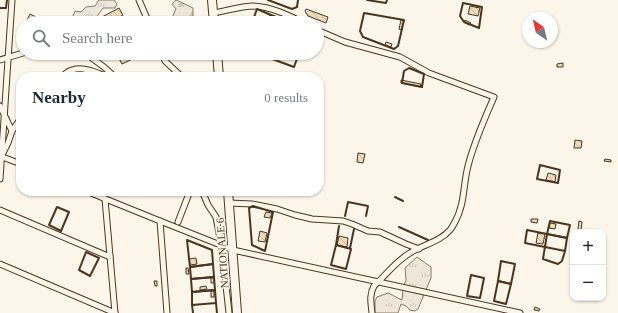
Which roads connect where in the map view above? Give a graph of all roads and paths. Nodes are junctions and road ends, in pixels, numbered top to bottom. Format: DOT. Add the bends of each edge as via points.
graph roads {
  1 [pos="12,0"];
  2 [pos="139,0"];
  3 [pos="212,0"];
  4 [pos="213,13"];
  5 [pos="146,16"];
  6 [pos="213,16"];
  7 [pos="290,16"];
  8 [pos="324,33"];
  9 [pos="16,55"];
  10 [pos="8,57"];
  11 [pos="0,60"];
  12 [pos="94,60"];
  13 [pos="165,60"];
  14 [pos="218,60"];
  15 [pos="69,72"];
  16 [pos="95,72"];
  17 [pos="110,72"];
  18 [pos="177,72"];
  19 [pos="219,72"];
  20 [pos="0,106"];
  21 [pos="4,116"];
  22 [pos="16,125"];
  23 [pos="12,131"];
  24 [pos="1,156"];
  25 [pos="16,162"];
  26 [pos="0,179"];
  27 [pos="98,196"];
  28 [pos="188,196"];
  29 [pos="204,196"];
  30 [pos="228,196"];
  31 [pos="105,199"];
  32 [pos="229,203"];
  33 [pos="0,210"];
  34 [pos="160,222"];
  35 [pos="178,222"];
  36 [pos="221,246"];
  37 [pos="419,248"];
  38 [pos="233,250"];
  39 [pos="110,257"];
  40 [pos="0,264"];
  41 [pos="378,282"];
  42 [pos="115,313"];
  43 [pos="167,313"];
  44 [pos="229,313"];
  45 [pos="237,313"];
  46 [pos="372,313"];
  47 [pos="520,313"];
  1 -- 10 [label="street"];
  2 -- 5 [label="street"];
  3 -- 4 [label="main road"];
  4 -- 6 [label="main road"];
  4 -- 7 [label="street" via="252,6 273,9"];
  8 -- 37 [label="street" via="345,42 400,57 429,73 494,97 479,130 468,164 460,212 450,230"];
  9 -- 10 [label="street"];
  10 -- 11 [label="street"];
  10 -- 21 [label="street"];
  12 -- 17 [label="street"];
  13 -- 18 [label="street"];
  14 -- 19 [label="main road"];
  15 -- 16 [label="street" via="79,69"];
  20 -- 21 [label="street"];
  21 -- 23 [label="street"];
  21 -- 24 [label="street"];
  22 -- 23 [label="street"];
  23 -- 24 [label="street"];
  24 -- 25 [label="street"];
  24 -- 26 [label="street"];
  27 -- 31 [label="street"];
  28 -- 35 [label="street"];
  29 -- 36 [label="street" via="216,218"];
  30 -- 32 [label="main road, NATIONALE 6"];
  31 -- 34 [label="street"];
  31 -- 39 [label="street"];
  32 -- 37 [label="street" via="252,204 312,219 343,221 368,231 380,232"];
  32 -- 38 [label="main road, NATIONALE 6"];
  33 -- 39 [label="street"];
  34 -- 36 [label="street"];
  34 -- 43 [label="street"];
  36 -- 38 [label="street"];
  36 -- 44 [label="street"];
  37 -- 41 [label="street" via="404,257"];
  38 -- 41 [label="street"];
  38 -- 45 [label="main road, NATIONALE 6"];
  39 -- 42 [label="street"];
  40 -- 42 [label="street"];
  41 -- 46 [label="street" via="371,291"];
  41 -- 47 [label="street"];
}
